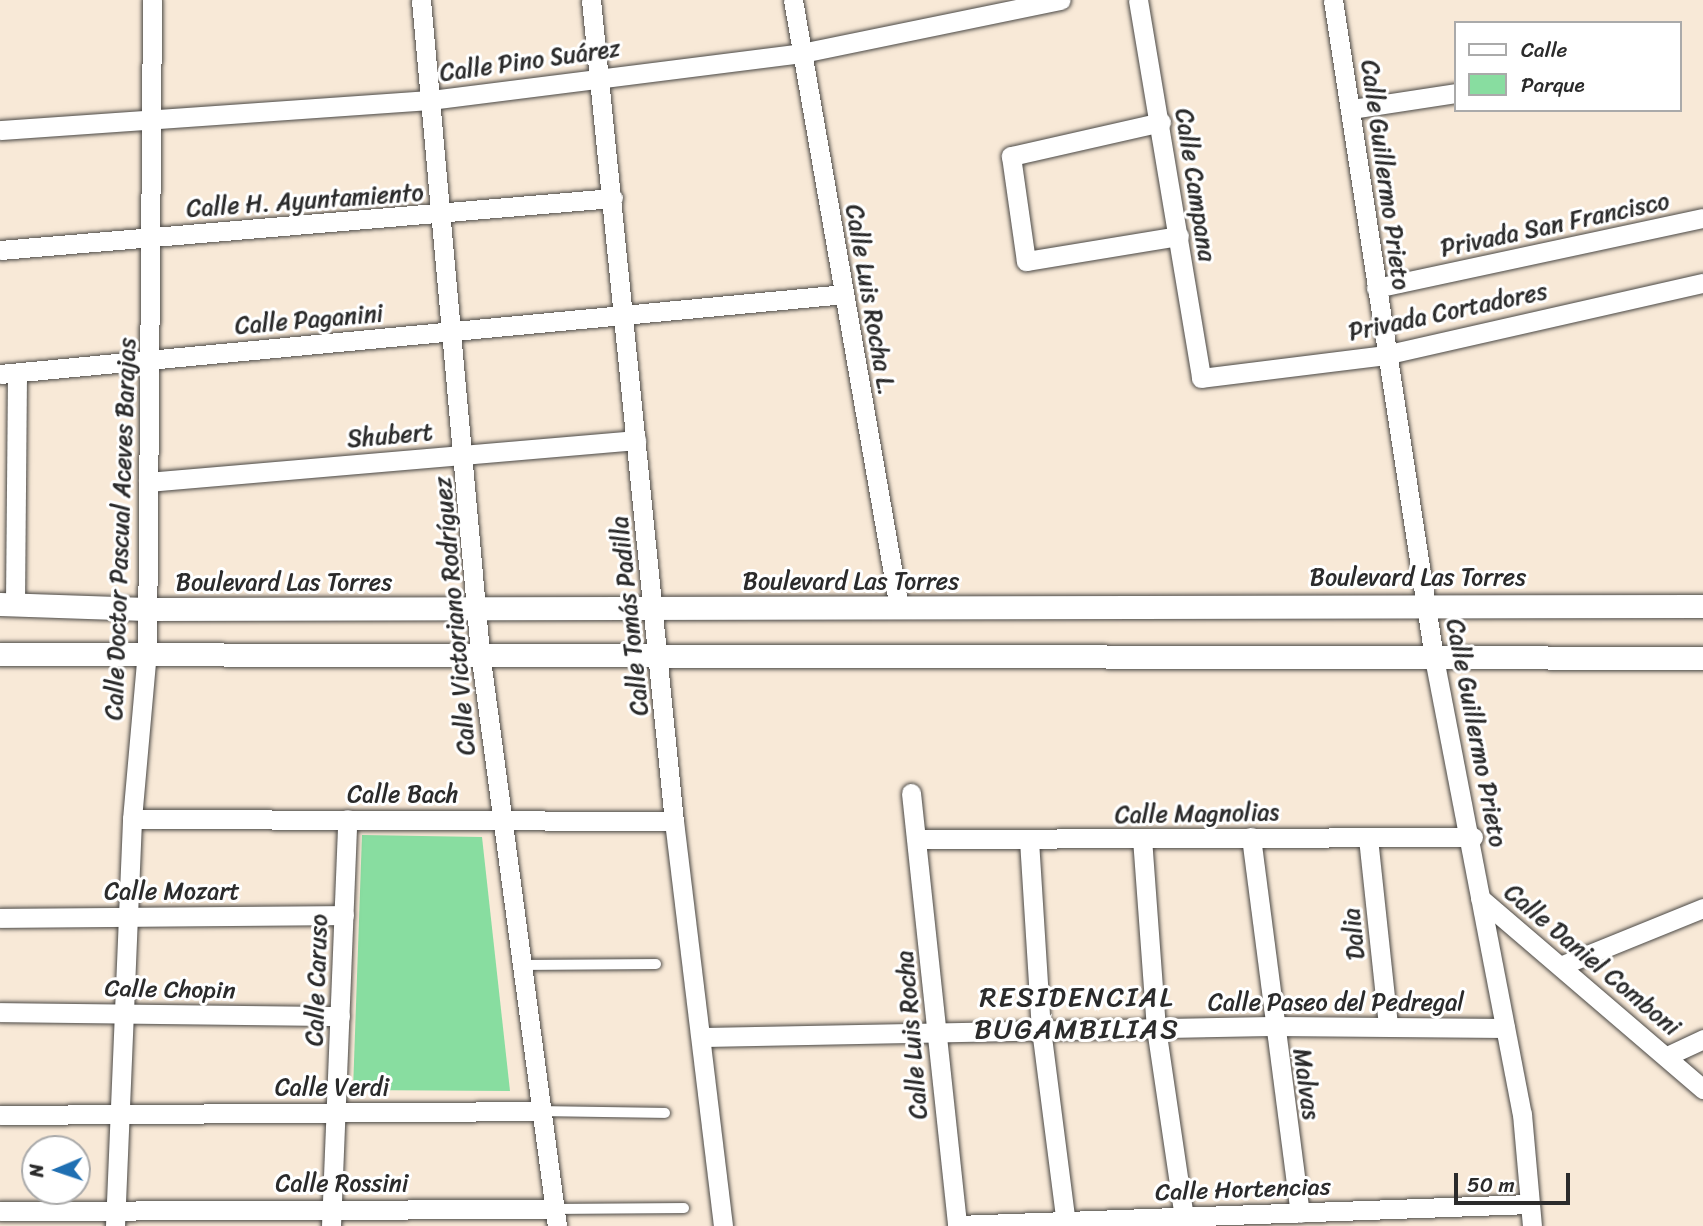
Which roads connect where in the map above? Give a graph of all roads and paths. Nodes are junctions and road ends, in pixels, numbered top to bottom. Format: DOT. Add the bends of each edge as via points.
graph roads {
  1 [pos="152,0"];
  2 [pos="421,0"];
  3 [pos="591,0"];
  4 [pos="793,0"];
  5 [pos="1061,0"];
  6 [pos="1138,0"];
  7 [pos="1333,0"];
  8 [pos="987,8"];
  9 [pos="802,53"];
  10 [pos="602,74"];
  11 [pos="1454,93"];
  12 [pos="431,100"];
  13 [pos="1352,109"];
  14 [pos="155,117"];
  15 [pos="1161,122"];
  16 [pos="0,130"];
  17 [pos="613,198"];
  18 [pos="444,216"];
  19 [pos="1703,218"];
  20 [pos="154,235"];
  21 [pos="1179,236"];
  22 [pos="0,250"];
  23 [pos="1703,283"];
  24 [pos="1376,288"];
  25 [pos="844,294"];
  26 [pos="623,313"];
  27 [pos="455,332"];
  28 [pos="1385,355"];
  29 [pos="150,359"];
  30 [pos="8,374"];
  31 [pos="1201,378"];
  32 [pos="636,440"];
  33 [pos="465,454"];
  34 [pos="148,482"];
  35 [pos="1426,603"];
  36 [pos="8,604"];
  37 [pos="1703,606"];
  38 [pos="654,608"];
  39 [pos="900,608"];
  40 [pos="146,609"];
  41 [pos="478,609"];
  42 [pos="147,652"];
  43 [pos="480,652"];
  44 [pos="0,654"];
  45 [pos="661,656"];
  46 [pos="1434,658"];
  47 [pos="1703,658"];
  48 [pos="911,793"];
  49 [pos="132,818"];
  50 [pos="347,819"];
  51 [pos="500,820"];
  52 [pos="674,821"];
  53 [pos="1251,836"];
  54 [pos="1473,837"];
  55 [pos="1142,838"];
  56 [pos="1368,838"];
  57 [pos="921,839"];
  58 [pos="1029,840"];
  59 [pos="1480,898"];
  60 [pos="1703,908"];
  61 [pos="344,915"];
  62 [pos="128,917"];
  63 [pos="0,918"];
  64 [pos="656,964"];
  65 [pos="1565,964"];
  66 [pos="524,965"];
  67 [pos="0,1012"];
  68 [pos="125,1014"];
  69 [pos="340,1016"];
  70 [pos="1272,1026"];
  71 [pos="1388,1026"];
  72 [pos="1157,1028"];
  73 [pos="1505,1028"];
  74 [pos="1041,1029"];
  75 [pos="934,1033"];
  76 [pos="704,1037"];
  77 [pos="1703,1039"];
  78 [pos="1667,1056"];
  79 [pos="1703,1088"];
  80 [pos="541,1111"];
  81 [pos="336,1113"];
  82 [pos="665,1113"];
  83 [pos="120,1114"];
  84 [pos="0,1115"];
  85 [pos="1530,1204"];
  86 [pos="684,1208"];
  87 [pos="0,1211"];
  88 [pos="1300,1213"];
  89 [pos="332,1217"];
  90 [pos="1065,1217"];
  91 [pos="1184,1217"];
  92 [pos="116,1218"];
  93 [pos="556,1218"];
  94 [pos="957,1225"];
  95 [pos="723,1226"];
  96 [pos="1532,1226"];
  1 -- 14 [label="street, Calle Doctor Pascual Aceves Barajas"];
  2 -- 12 [label="street, Calle Victoriano Rodríguez"];
  3 -- 10 [label="street, Calle Tomás Padilla"];
  4 -- 9 [label="street, Calle Luis Rocha L."];
  5 -- 8 [label="street, Calle Pino Suárez"];
  6 -- 15 [label="street, Calle Campana"];
  7 -- 13 [label="street, Calle Guillermo Prieto"];
  8 -- 9 [label="street, Calle Pino Suárez"];
  9 -- 10 [label="street, Calle Pino Suárez"];
  9 -- 25 [label="street, Calle Luis Rocha L."];
  10 -- 12 [label="street, Calle Pino Suárez"];
  10 -- 17 [label="street, Calle Tomás Padilla"];
  11 -- 13 [label="street"];
  12 -- 14 [label="street, Calle Pino Suárez"];
  12 -- 18 [label="street, Calle Victoriano Rodríguez"];
  13 -- 24 [label="street, Calle Guillermo Prieto"];
  14 -- 16 [label="street, Calle Pino Suárez"];
  14 -- 20 [label="street, Calle Doctor Pascual Aceves Barajas"];
  15 -- 21 [label="street, Calle Campana"];
  15 -- 21 [label="street" via="1011,156 1026,261"];
  17 -- 18 [label="street, Calle H. Ayuntamiento"];
  17 -- 26 [label="street, Calle Tomás Padilla"];
  18 -- 20 [label="street, Calle H. Ayuntamiento"];
  18 -- 27 [label="street, Calle Victoriano Rodríguez"];
  19 -- 24 [label="street, Privada San Francisco"];
  20 -- 22 [label="street, Calle H. Ayuntamiento"];
  20 -- 29 [label="street, Calle Doctor Pascual Aceves Barajas"];
  21 -- 31 [label="street, Calle Campana"];
  23 -- 28 [label="street, Privada Cortadores"];
  24 -- 28 [label="street, Calle Guillermo Prieto"];
  25 -- 26 [label="street, Calle Paganini"];
  25 -- 39 [label="street, Calle Luis Rocha L."];
  26 -- 27 [label="street, Calle Paganini"];
  26 -- 32 [label="street, Calle Tomás Padilla"];
  27 -- 29 [label="street, Calle Paganini"];
  27 -- 33 [label="street, Calle Victoriano Rodríguez"];
  28 -- 31 [label="street, Privada Cortadores"];
  28 -- 35 [label="street, Calle Guillermo Prieto"];
  29 -- 30 [label="street, Calle Paganini"];
  29 -- 34 [label="street, Calle Doctor Pascual Aceves Barajas"];
  30 -- 36 [label="street"];
  32 -- 33 [label="street, Shubert"];
  32 -- 38 [label="street, Calle Tomás Padilla"];
  33 -- 34 [label="street, Shubert"];
  33 -- 41 [label="street, Calle Victoriano Rodríguez"];
  34 -- 40 [label="street, Calle Doctor Pascual Aceves Barajas"];
  35 -- 37 [label="street, Boulevard Las Torres"];
  35 -- 39 [label="street, Boulevard Las Torres"];
  35 -- 46 [label="street, Calle Guillermo Prieto"];
  36 -- 40 [label="street, Boulevard Las Torres"];
  38 -- 39 [label="street, Boulevard Las Torres"];
  38 -- 41 [label="street, Boulevard Las Torres"];
  38 -- 45 [label="street, Calle Tomás Padilla"];
  40 -- 41 [label="street, Boulevard Las Torres"];
  40 -- 42 [label="street, Calle Doctor Pascual Aceves Barajas"];
  41 -- 43 [label="street, Calle Victoriano Rodríguez"];
  42 -- 43 [label="street"];
  42 -- 44 [label="street"];
  42 -- 49 [label="street, Calle Doctor Pascual Aceves Barajas"];
  43 -- 45 [label="street"];
  43 -- 51 [label="street, Calle Victoriano Rodríguez"];
  45 -- 46 [label="street"];
  45 -- 52 [label="street, Calle Tomás Padilla"];
  46 -- 47 [label="street"];
  46 -- 54 [label="street, Calle Guillermo Prieto"];
  48 -- 57 [label="street, Calle Luis Rocha"];
  49 -- 50 [label="street, Calle Bach"];
  49 -- 62 [label="street, Calle Doctor Pascual Aceves Barajas"];
  50 -- 51 [label="street, Calle Bach"];
  50 -- 61 [label="street, Calle Caruso"];
  51 -- 52 [label="street, Calle Bach"];
  51 -- 66 [label="street, Calle Victoriano Rodríguez"];
  52 -- 76 [label="street, Calle Tomás Padilla"];
  53 -- 55 [label="street, Calle Magnolias"];
  53 -- 56 [label="street, Calle Magnolias"];
  53 -- 70 [label="street, Malvas"];
  54 -- 56 [label="street, Calle Magnolias"];
  54 -- 59 [label="street, Calle Guillermo Prieto"];
  55 -- 58 [label="street, Calle Magnolias"];
  55 -- 72 [label="street"];
  56 -- 71 [label="street, Dalia"];
  57 -- 58 [label="street, Calle Magnolias"];
  57 -- 75 [label="street, Calle Luis Rocha"];
  58 -- 74 [label="street"];
  59 -- 65 [label="street, Calle Daniel Comboni"];
  59 -- 73 [label="street, Calle Guillermo Prieto"];
  60 -- 65 [label="street"];
  61 -- 62 [label="street, Calle Mozart"];
  61 -- 69 [label="street, Calle Caruso"];
  62 -- 63 [label="street, Calle Mozart"];
  62 -- 68 [label="street, Calle Doctor Pascual Aceves Barajas"];
  64 -- 66 [label="lane"];
  65 -- 78 [label="street, Calle Daniel Comboni"];
  66 -- 80 [label="street, Calle Victoriano Rodríguez"];
  67 -- 68 [label="street, Calle Chopin"];
  68 -- 69 [label="street, Calle Chopin"];
  68 -- 83 [label="street, Calle Doctor Pascual Aceves Barajas"];
  69 -- 81 [label="street, Calle Caruso"];
  70 -- 71 [label="street, Calle Paseo del Pedregal"];
  70 -- 72 [label="street, Calle Paseo del Pedregal"];
  70 -- 88 [label="street, Malvas"];
  71 -- 73 [label="street, Calle Paseo del Pedregal"];
  72 -- 74 [label="street, Calle Paseo del Pedregal"];
  72 -- 91 [label="street"];
  73 -- 85 [label="street, Calle Guillermo Prieto"];
  74 -- 75 [label="street, Calle Paseo del Pedregal"];
  74 -- 90 [label="street"];
  75 -- 76 [label="street, Calle Paseo del Pedregal"];
  75 -- 94 [label="street, Calle Luis Rocha"];
  76 -- 95 [label="street, Calle Tomás Padilla"];
  77 -- 78 [label="street"];
  78 -- 79 [label="street, Calle Daniel Comboni"];
  80 -- 81 [label="street, Calle Verdi"];
  80 -- 82 [label="lane, Calle Verdi"];
  80 -- 93 [label="street, Calle Victoriano Rodríguez"];
  81 -- 83 [label="street, Calle Verdi"];
  81 -- 89 [label="street, Calle Caruso"];
  83 -- 84 [label="street, Calle Verdi"];
  83 -- 92 [label="street, Calle Doctor Pascual Aceves Barajas"];
  85 -- 88 [label="street, Calle Hortencias"];
  85 -- 96 [label="street, Calle Guillermo Prieto"];
  86 -- 93 [label="lane, Calle Rossini"];
  87 -- 92 [label="street, Calle Rossini"];
  88 -- 91 [label="street, Calle Hortencias"];
  89 -- 92 [label="street, Calle Rossini"];
  89 -- 93 [label="street, Calle Rossini"];
  90 -- 91 [label="street, Calle Hortencias"];
  90 -- 94 [label="street, Calle Hortencias"];
}
